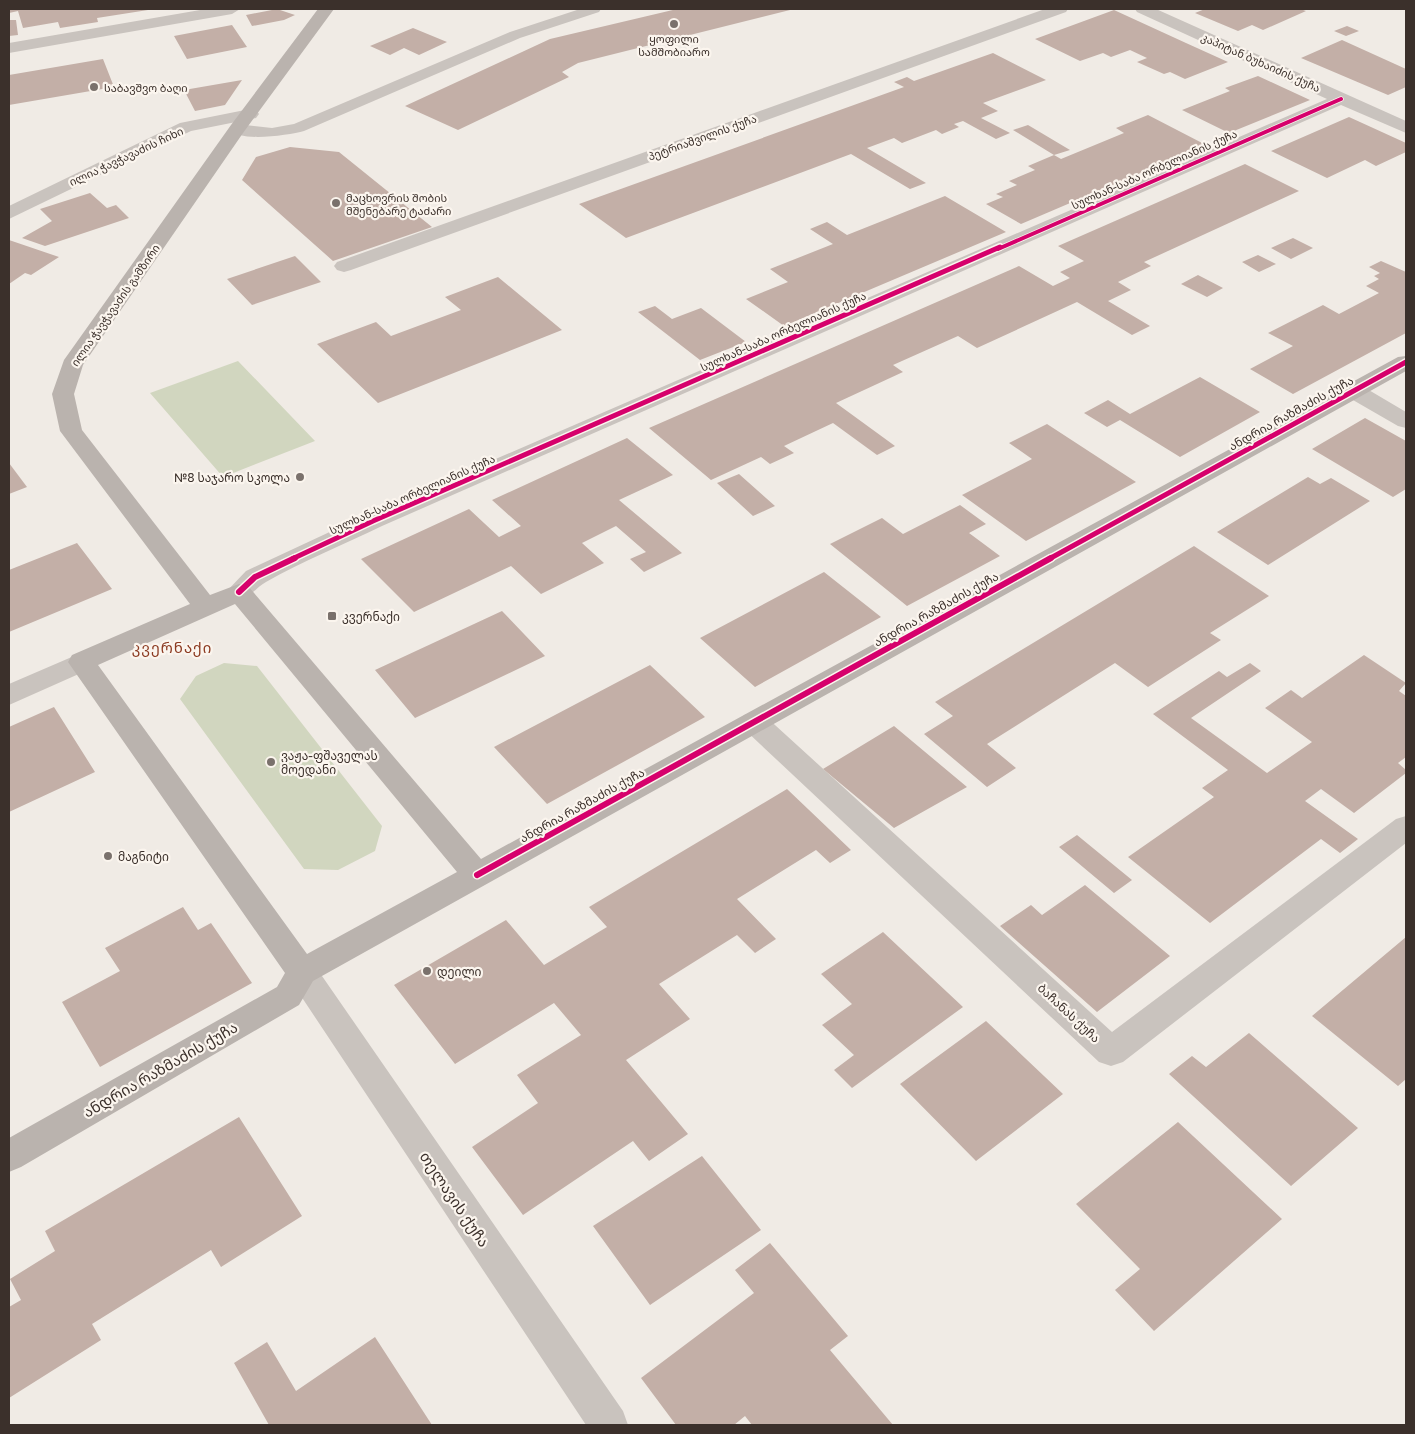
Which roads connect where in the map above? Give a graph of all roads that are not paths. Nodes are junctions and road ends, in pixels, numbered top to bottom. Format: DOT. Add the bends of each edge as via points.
graph roads {
  1 [pos="232,9"];
  2 [pos="326,9"];
  3 [pos="594,9"];
  4 [pos="1060,9"];
  5 [pos="1143,9"];
  6 [pos="9,48"];
  7 [pos="1341,99"];
  8 [pos="244,122"];
  9 [pos="1406,128"];
  10 [pos="9,213"];
  11 [pos="344,266"];
  12 [pos="1406,362"];
  13 [pos="1354,391"];
  14 [pos="1406,421"];
  15 [pos="239,592"];
  16 [pos="206,606"];
  17 [pos="81,662"];
  18 [pos="9,695"];
  19 [pos="754,722"];
  20 [pos="1406,827"];
  21 [pos="478,875"];
  22 [pos="302,972"];
  23 [pos="9,1156"];
  24 [pos="609,1425"];
  1 -- 6 [label="street"];
  2 -- 8 [label="street, ილია ჭავჭავაძის გამზირი"];
  3 -- 8 [label="lane" via="515,35 298,128 272,133"];
  4 -- 11 [label="street, პეტრიაშვილის ქუჩა"];
  5 -- 7 [label="street, კაპიტან ბუხაიძის ქუჩა"];
  7 -- 9 [label="street, კაპიტან ბუხაიძის ქუჩა"];
  7 -- 15 [label="street, სულხან-საბა ორბელიანის ქუჩა" via="373,521 255,577"];
  8 -- 10 [label="street, ილია ჭავჭავაძის ჩიხი" via="186,127"];
  8 -- 16 [label="street, ილია ჭავჭავაძის გამზირი" via="72,365 63,394 71,431"];
  12 -- 13 [label="street, ანდრია რაზმაძის ქუჩა"];
  13 -- 14 [label="street"];
  13 -- 19 [label="street, ანდრია რაზმაძის ქუჩა"];
  15 -- 16 [label="street"];
  15 -- 21 [label="street"];
  16 -- 17 [label="street"];
  17 -- 18 [label="street"];
  17 -- 22 [label="street"];
  19 -- 20 [label="street, ბაჩანას ქუჩა" via="1110,1052"];
  19 -- 21 [label="street, ანდრია რაზმაძის ქუჩა"];
  21 -- 22 [label="street"];
  22 -- 23 [label="street, ანდრია რაზმაძის ქუჩა" via="288,996"];
  22 -- 24 [label="street, თელავის ქუჩა"];
}
